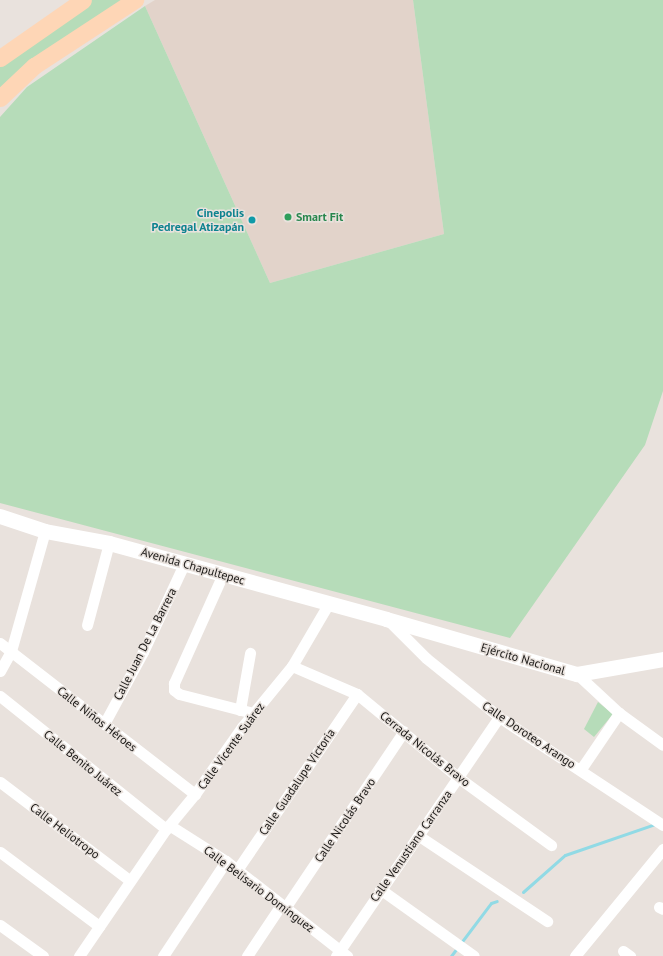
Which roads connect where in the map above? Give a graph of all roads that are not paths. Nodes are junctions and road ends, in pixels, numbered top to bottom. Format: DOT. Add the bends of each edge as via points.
graph roads {
  1 [pos="83,0"];
  2 [pos="135,0"];
  3 [pos="0,58"];
  4 [pos="0,98"];
  5 [pos="0,516"];
  6 [pos="45,531"];
  7 [pos="109,543"];
  8 [pos="184,564"];
  9 [pos="223,574"];
  10 [pos="329,603"];
  11 [pos="386,619"];
  12 [pos="87,625"];
  13 [pos="0,643"];
  14 [pos="11,651"];
  15 [pos="250,653"];
  16 [pos="663,659"];
  17 [pos="292,666"];
  18 [pos="0,671"];
  19 [pos="577,674"];
  20 [pos="357,694"];
  21 [pos="0,696"];
  22 [pos="240,710"];
  23 [pos="253,713"];
  24 [pos="619,713"];
  25 [pos="499,717"];
  26 [pos="104,724"];
  27 [pos="404,731"];
  28 [pos="663,744"];
  29 [pos="581,770"];
  30 [pos="459,778"];
  31 [pos="0,782"];
  32 [pos="195,794"];
  33 [pos="663,825"];
  34 [pos="168,827"];
  35 [pos="419,836"];
  36 [pos="551,845"];
  37 [pos="663,849"];
  38 [pos="0,852"];
  39 [pos="226,861"];
  40 [pos="237,870"];
  41 [pos="129,880"];
  42 [pos="380,889"];
  43 [pos="283,906"];
  44 [pos="547,921"];
  45 [pos="0,925"];
  46 [pos="99,926"];
  47 [pos="341,954"];
  48 [pos="43,956"];
  49 [pos="79,956"];
  50 [pos="163,956"];
  51 [pos="247,956"];
  52 [pos="474,956"];
  53 [pos="575,956"];
  1 -- 3 [label="main road"];
  2 -- 4 [label="main road" via="34,66"];
  5 -- 6 [label="street, Avenida Chapultepec"];
  6 -- 7 [label="street, Avenida Chapultepec"];
  6 -- 14 [label="street"];
  7 -- 8 [label="street, Avenida Chapultepec"];
  7 -- 12 [label="street"];
  8 -- 9 [label="street, Avenida Chapultepec"];
  8 -- 26 [label="street, Calle Juan De La Barrera" via="143,652"];
  9 -- 10 [label="street, Avenida Chapultepec"];
  9 -- 22 [label="street" via="174,683 174,690 179,694"];
  10 -- 11 [label="street, Avenida Chapultepec"];
  10 -- 17 [label="street, Calle Vicente Suárez"];
  11 -- 19 [label="street, Ejército Nacional"];
  11 -- 25 [label="street, Calle Doroteo Arango" via="426,658"];
  13 -- 14 [label="street, Calle Niños Héroes"];
  14 -- 18 [label="street"];
  14 -- 26 [label="street, Calle Niños Héroes"];
  15 -- 22 [label="street"];
  16 -- 19 [label="street, Ejército Nacional"];
  17 -- 20 [label="street, Cerrada Nicolás Bravo"];
  17 -- 23 [label="street, Calle Vicente Suárez"];
  19 -- 24 [label="street"];
  20 -- 27 [label="street, Cerrada Nicolás Bravo"];
  20 -- 40 [label="street, Calle Guadalupe Victoria"];
  21 -- 34 [label="street, Calle Benito Juárez"];
  22 -- 23 [label="street"];
  23 -- 32 [label="street, Calle Vicente Suárez"];
  24 -- 28 [label="street"];
  24 -- 29 [label="street"];
  25 -- 29 [label="street, Calle Doroteo Arango"];
  25 -- 30 [label="street, Calle Venustiano Carranza"];
  26 -- 32 [label="street, Calle Niños Héroes"];
  27 -- 30 [label="street, Cerrada Nicolás Bravo"];
  27 -- 43 [label="street, Calle Nicolás Bravo"];
  29 -- 33 [label="street, Calle Doroteo Arango"];
  30 -- 35 [label="street, Calle Venustiano Carranza"];
  30 -- 36 [label="street, Cerrada Nicolás Bravo"];
  31 -- 41 [label="street, Calle Heliotropo"];
  32 -- 34 [label="street, Calle Vicente Suárez"];
  34 -- 39 [label="street, Calle Belisario Domínguez"];
  34 -- 41 [label="street, Calle Vicente Suárez"];
  35 -- 42 [label="street, Calle Venustiano Carranza"];
  35 -- 44 [label="street"];
  37 -- 53 [label="street"];
  38 -- 46 [label="street"];
  39 -- 40 [label="street, Calle Belisario Domínguez"];
  39 -- 50 [label="street"];
  40 -- 43 [label="street, Calle Belisario Domínguez"];
  41 -- 46 [label="street, Calle Vicente Suárez"];
  42 -- 47 [label="street, Calle Venustiano Carranza"];
  42 -- 52 [label="street"];
  43 -- 47 [label="street, Calle Belisario Domínguez"];
  43 -- 51 [label="street, Calle Nicolás Bravo"];
  45 -- 48 [label="street"];
  46 -- 49 [label="street, Calle Vicente Suárez"];
}
